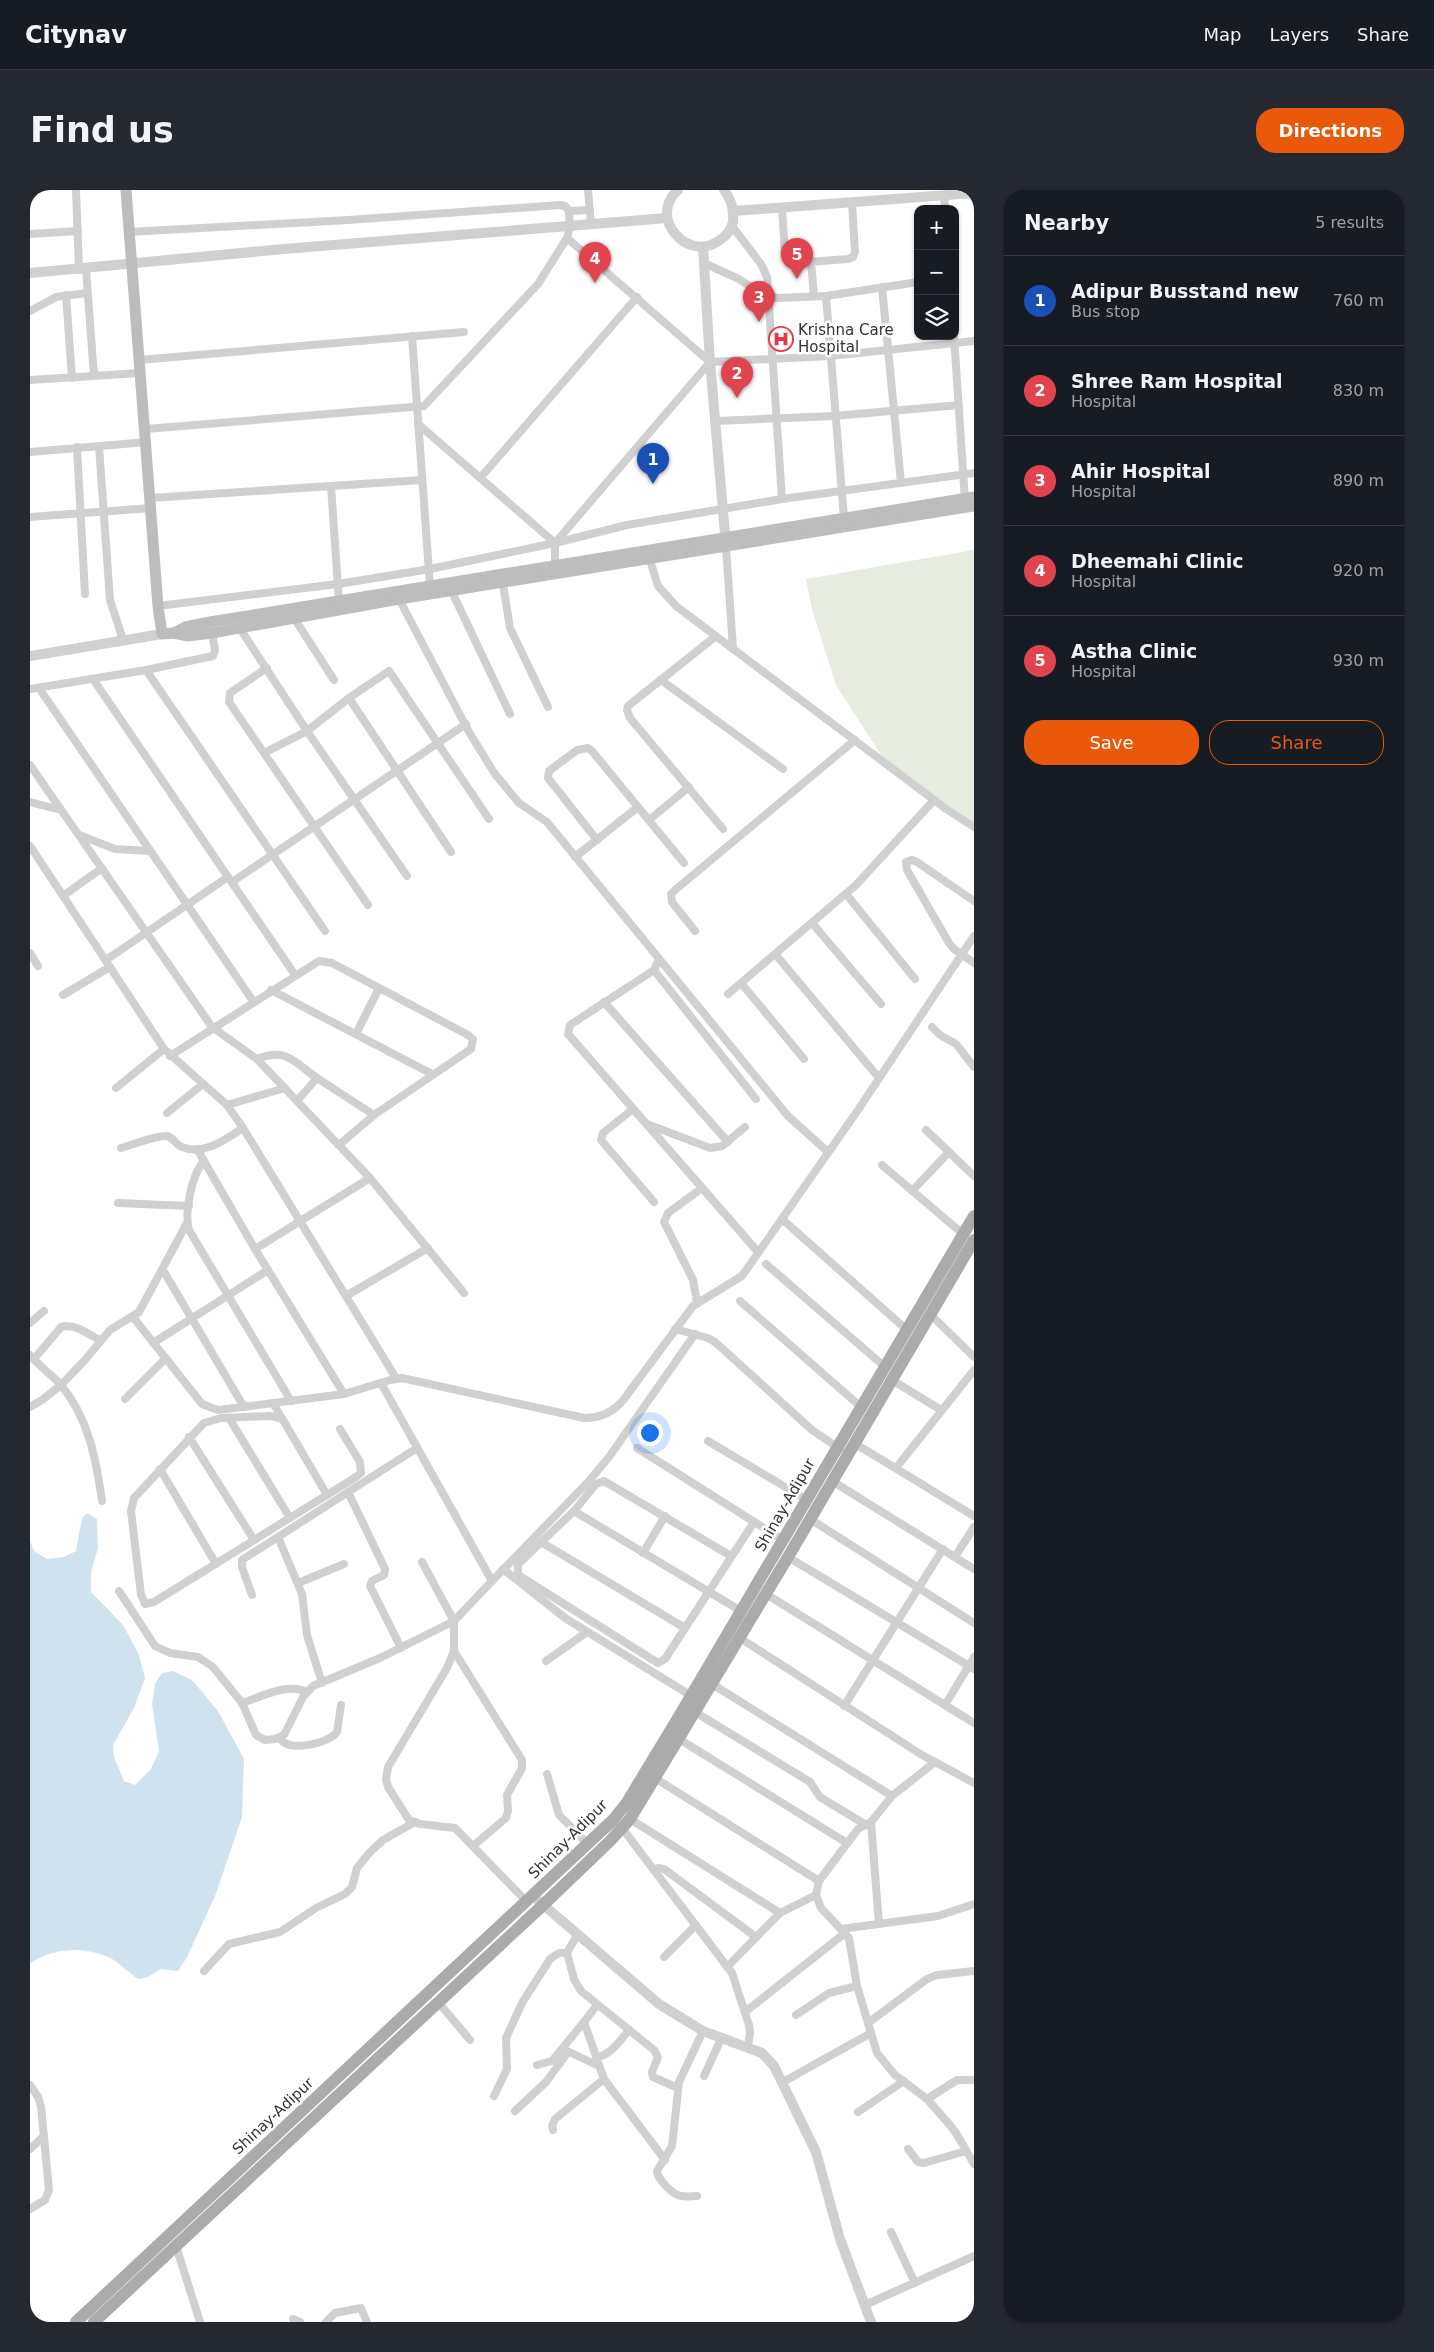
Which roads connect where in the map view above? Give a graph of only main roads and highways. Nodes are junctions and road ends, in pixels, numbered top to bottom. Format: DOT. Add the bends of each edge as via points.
graph roads {
  1 [pos="126,190"];
  2 [pos="970,502"];
  3 [pos="726,542"];
  4 [pos="174,633"];
  5 [pos="971,1229"];
  6 [pos="846,1448"];
  7 [pos="534,1901"];
  8 [pos="380,2047"];
  9 [pos="202,2213"];
  10 [pos="76,2322"];
  11 [pos="94,2322"];
  1 -- 4 [label="main road" via="158,606 162,634"];
  2 -- 3 [label="main road"];
  2 -- 3 [label="main road" via="844,518"];
  3 -- 4 [label="main road" via="210,622 185,627"];
  3 -- 4 [label="main road" via="650,560 399,599 212,633 188,636"];
  5 -- 6 [label="main road, Shinay-Adipur" via="930,1315 892,1380"];
  5 -- 6 [label="main road, Shinay-Adipur" via="861,1407"];
  6 -- 7 [label="main road, Shinay-Adipur" via="806,1500 626,1804"];
  6 -- 7 [label="main road, Shinay-Adipur" via="810,1520 626,1824"];
  7 -- 8 [label="main road, Shinay-Adipur"];
  7 -- 8 [label="main road, Shinay-Adipur" via="438,2002"];
  8 -- 9 [label="main road, Shinay-Adipur"];
  9 -- 10 [label="main road, Shinay-Adipur"];
  9 -- 11 [label="main road, Shinay-Adipur" via="176,2246"];
}
